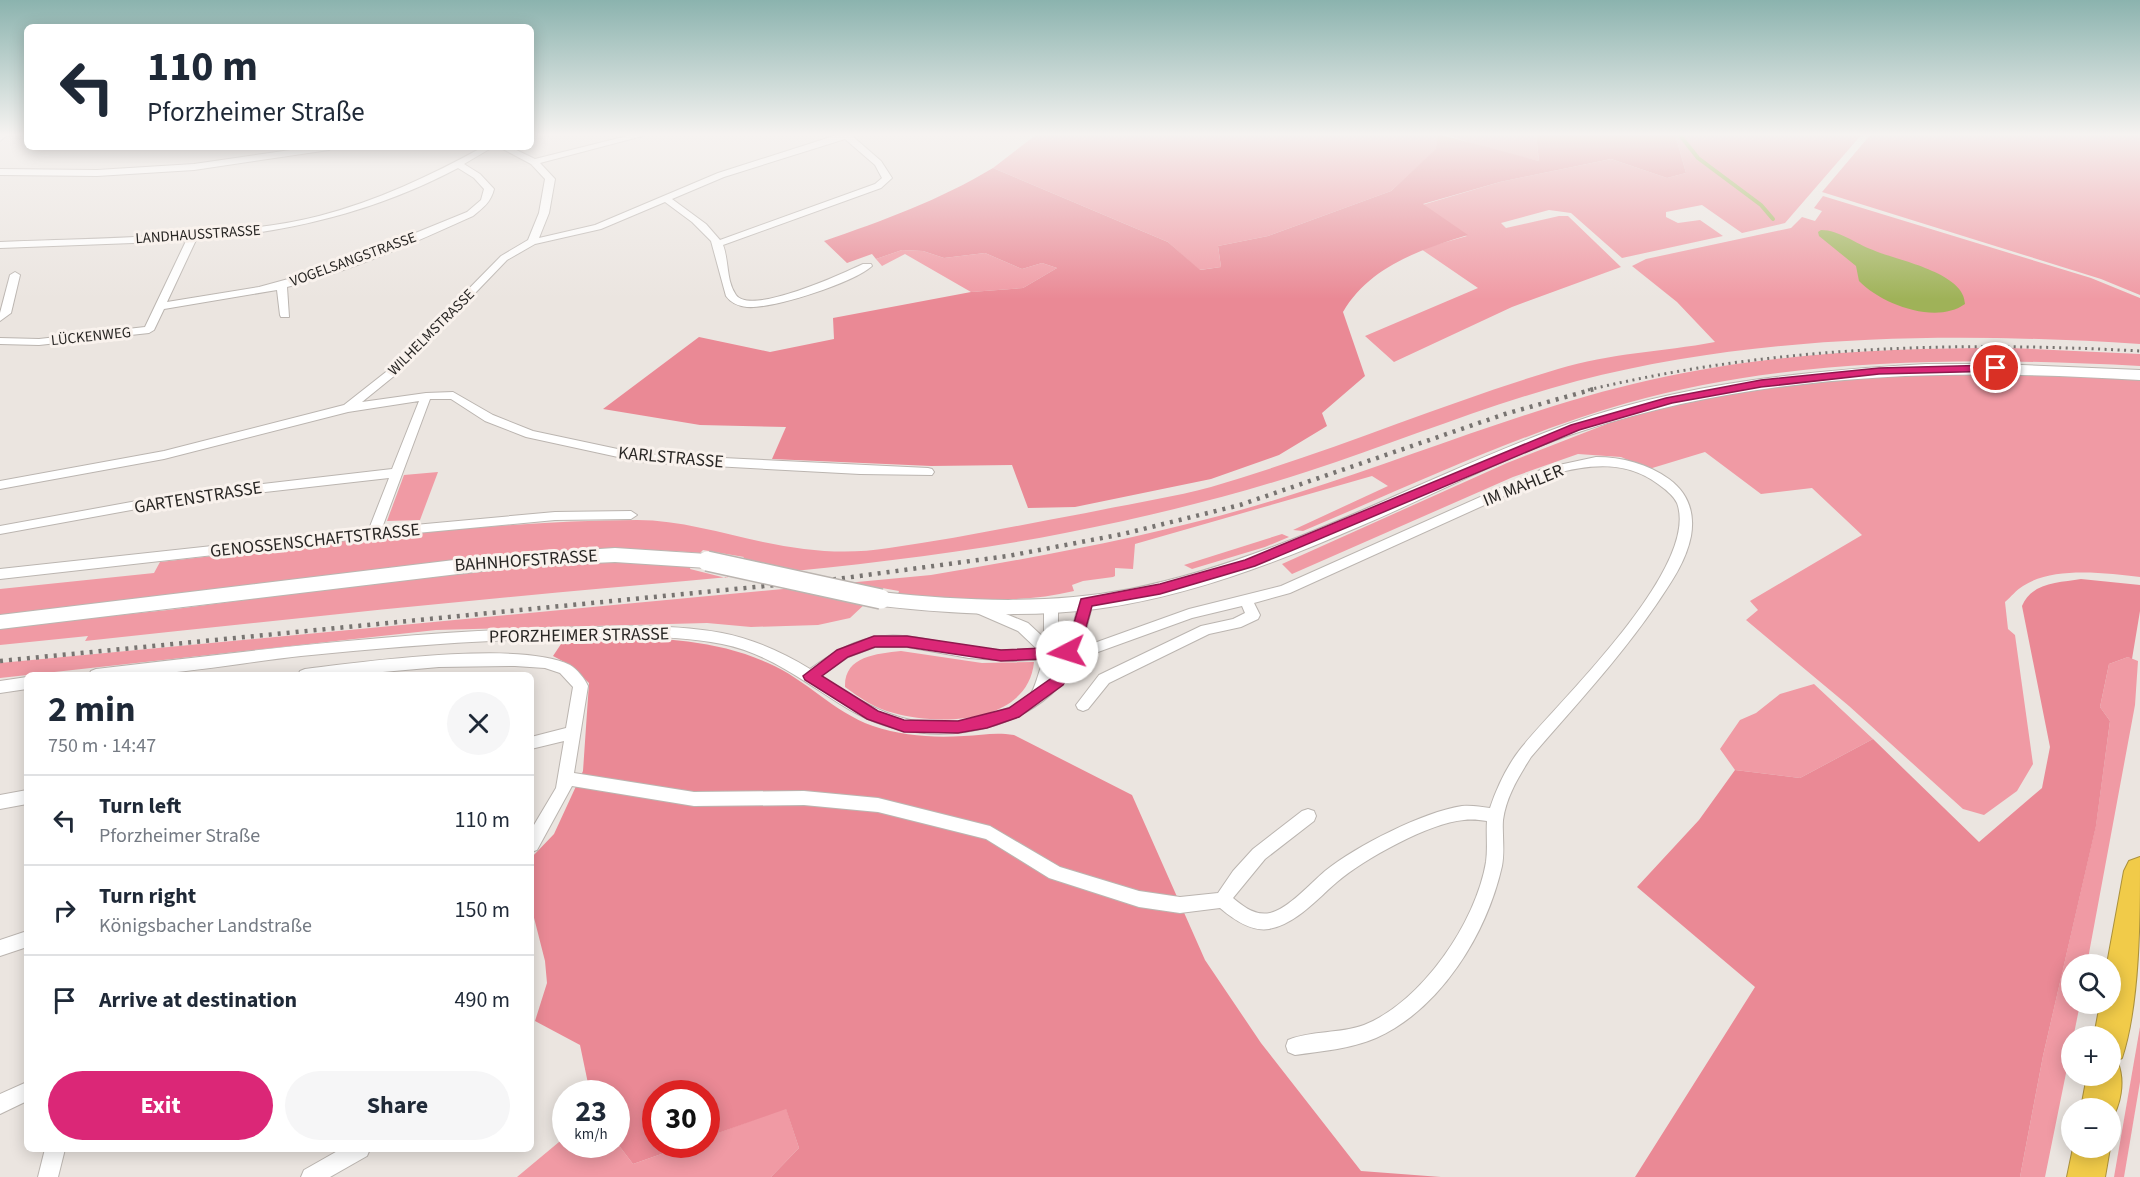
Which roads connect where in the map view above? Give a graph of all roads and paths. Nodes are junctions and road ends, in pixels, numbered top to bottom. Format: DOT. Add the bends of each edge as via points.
graph roads {
  1 [pos="402,189"];
  2 [pos="489,189"];
  3 [pos="548,189"];
  4 [pos="687,189"];
  5 [pos="870,189"];
  6 [pos="665,198"];
  7 [pos="193,236"];
  8 [pos="532,242"];
  9 [pos="717,244"];
  10 [pos="0,245"];
  11 [pos="867,266"];
  12 [pos="15,275"];
  13 [pos="282,285"];
  14 [pos="162,306"];
  15 [pos="285,315"];
  16 [pos="0,318"];
  17 [pos="0,341"];
  18 [pos="2140,375"];
  19 [pos="426,396"];
  20 [pos="348,408"];
  21 [pos="928,472"];
  22 [pos="396,473"];
  23 [pos="0,484"];
  24 [pos="631,515"];
  25 [pos="0,530"];
  26 [pos="374,533"];
  27 [pos="0,574"];
  28 [pos="1246,601"];
  29 [pos="1086,602"];
  30 [pos="1051,606"];
  31 [pos="977,607"];
  32 [pos="0,622"];
  33 [pos="1048,659"];
  34 [pos="170,670"];
  35 [pos="140,672"];
  36 [pos="333,672"];
  37 [pos="810,676"];
  38 [pos="24,683"];
  39 [pos="0,687"];
  40 [pos="1036,698"];
  41 [pos="1083,705"];
  42 [pos="573,733"];
  43 [pos="534,742"];
  44 [pos="566,778"];
  45 [pos="24,798"];
  46 [pos="0,802"];
  47 [pos="1496,815"];
  48 [pos="1308,816"];
  49 [pos="534,840"];
  50 [pos="2140,871"];
  51 [pos="1223,900"];
  52 [pos="24,940"];
  53 [pos="0,948"];
  54 [pos="2113,1026"];
  55 [pos="1295,1046"];
  56 [pos="24,1092"];
  57 [pos="0,1104"];
  58 [pos="54,1152"];
  59 [pos="355,1152"];
  60 [pos="2090,1158"];
  61 [pos="48,1177"];
  62 [pos="312,1177"];
  63 [pos="2086,1177"];
  1 -- 7 [label="street, LANDHAUSSTRASSE" via="325,218 272,229"];
  2 -- 13 [label="street, VOGELSANGSTRASSE" via="483,204 470,214 373,255"];
  3 -- 8 [label="street"];
  4 -- 6 [label="street, WILHELMSTRASSE"];
  5 -- 9 [label="street"];
  6 -- 8 [label="street, WILHELMSTRASSE" via="598,226"];
  6 -- 9 [label="street"];
  7 -- 10 [label="street, LANDHAUSSTRASSE"];
  7 -- 14 [label="street, LÜCKENWEG"];
  8 -- 20 [label="street, WILHELMSTRASSE" via="504,258 395,370"];
  9 -- 11 [label="street" via="730,293 743,304 788,297 834,283"];
  12 -- 16 [label="street" via="6,313"];
  13 -- 14 [label="street, VOGELSANGSTRASSE"];
  13 -- 15 [label="street"];
  14 -- 17 [label="street, LÜCKENWEG" via="149,330 39,342"];
  18 -- 29 [label="main road, BAHNHOFSTRASSE" via="1996,368 1879,371 1784,380 1684,397 1575,427 1250,563 1160,589"];
  19 -- 20 [label="street, KARLSTRASSE"];
  19 -- 21 [label="street, KARLSTRASSE" via="453,395 489,418 531,434 641,458"];
  19 -- 22 [label="street"];
  20 -- 23 [label="street, WILHELMSTRASSE" via="164,455"];
  22 -- 25 [label="street, GARTENSTRASSE" via="195,495 52,524"];
  22 -- 26 [label="street"];
  24 -- 26 [label="street, GENOSSENSCHAFTSTRASSE" via="555,516"];
  26 -- 27 [label="street, GENOSSENSCHAFTSTRASSE"];
  28 -- 37 [label="street, IM MAHLER" via="1189,614 1098,647 1056,654 1001,656 907,642 874,642 843,653"];
  28 -- 41 [label="street" via="1253,615 1206,630 1104,679"];
  28 -- 47 [label="street, IM MAHLER" via="1286,591 1539,476 1581,462 1622,463 1649,472 1670,487 1683,502 1685,519 1684,537 1671,575 1636,625 1526,753 1512,775"];
  29 -- 30 [label="main road, BAHNHOFSTRASSE"];
  29 -- 40 [label="street, PFORZHEIMER STRASSE, bridge" via="1069,663 1058,681"];
  30 -- 31 [label="main road, BAHNHOFSTRASSE"];
  30 -- 33 [label="street, bridge"];
  31 -- 32 [label="main road, BAHNHOFSTRASSE, bridge" via="881,599 707,561 616,554 517,558"];
  31 -- 33 [label="street" via="1032,633"];
  33 -- 40 [label="street"];
  34 -- 35 [label="street, PFORZHEIMER STRASSE"];
  34 -- 37 [label="street, PFORZHEIMER STRASSE" via="442,638 658,632 708,635 745,643"];
  36 -- 42 [label="street" via="407,664 515,660 543,663 566,669 581,686"];
  37 -- 40 [label="street, PFORZHEIMER STRASSE" via="872,715 904,726 958,727 987,722"];
  38 -- 39 [label="street"];
  42 -- 43 [label="street"];
  42 -- 44 [label="street"];
  44 -- 49 [label="street" via="564,789"];
  44 -- 51 [label="street" via="694,799 804,798 878,805 990,833 1055,873 1139,899 1180,905"];
  45 -- 46 [label="street"];
  47 -- 51 [label="street" via="1464,813 1439,819 1399,837 1337,872 1276,919 1253,921"];
  47 -- 55 [label="street, IM MAHLER" via="1494,863 1485,900 1464,940 1422,998 1371,1031"];
  48 -- 51 [label="street" via="1274,841 1233,881"];
  50 -- 54 [label="highway"];
  52 -- 53 [label="street"];
  56 -- 57 [label="street"];
  58 -- 61 [label="street"];
  59 -- 62 [label="street"];
  60 -- 63 [label="highway"];
}
